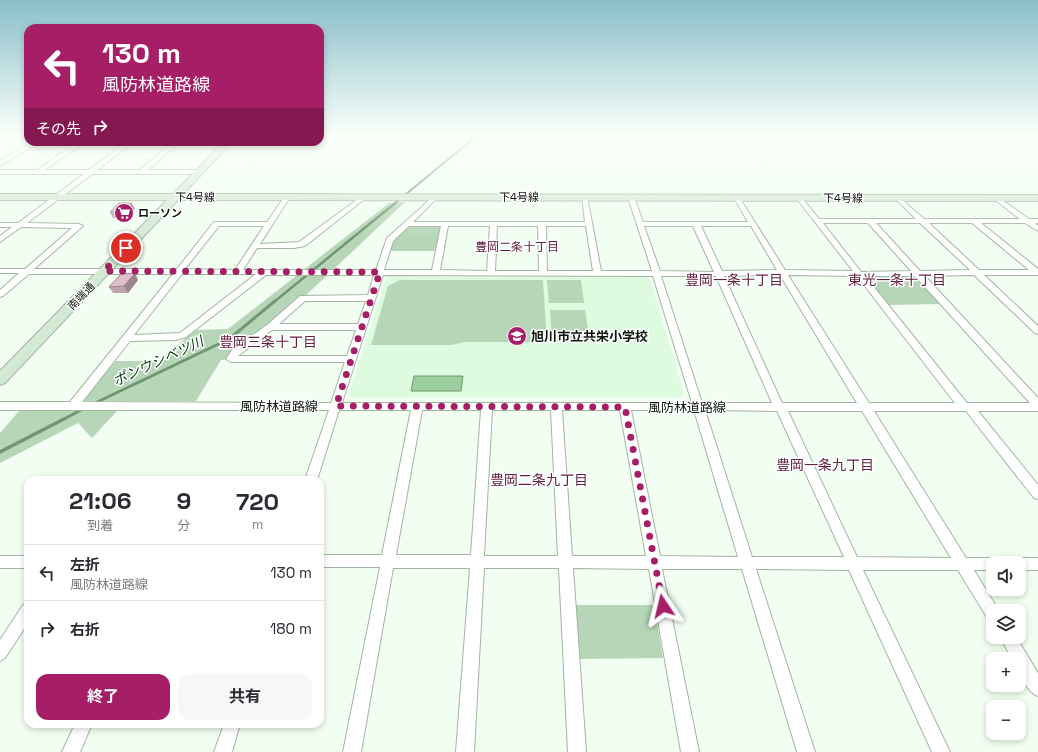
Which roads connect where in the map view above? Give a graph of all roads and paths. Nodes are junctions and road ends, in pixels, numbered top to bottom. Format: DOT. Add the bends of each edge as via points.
graph roads {
  1 [pos="42,169"];
  2 [pos="94,169"];
  3 [pos="145,169"];
  4 [pos="202,169"];
  5 [pos="0,172"];
  6 [pos="38,172"];
  7 [pos="90,172"];
  8 [pos="142,172"];
  9 [pos="199,172"];
  10 [pos="0,197"];
  11 [pos="57,197"];
  12 [pos="176,197"];
  13 [pos="286,197"];
  14 [pos="364,197"];
  15 [pos="435,197"];
  16 [pos="585,197"];
  17 [pos="631,198"];
  18 [pos="738,198"];
  19 [pos="799,198"];
  20 [pos="898,198"];
  21 [pos="996,198"];
  22 [pos="1038,198"];
  23 [pos="818,221"];
  24 [pos="870,221"];
  25 [pos="922,221"];
  26 [pos="974,221"];
  27 [pos="1026,221"];
  28 [pos="1038,221"];
  29 [pos="270,224"];
  30 [pos="407,224"];
  31 [pos="445,224"];
  32 [pos="494,224"];
  33 [pos="542,224"];
  34 [pos="589,224"];
  35 [pos="640,224"];
  36 [pos="696,224"];
  37 [pos="754,224"];
  38 [pos="0,225"];
  39 [pos="20,225"];
  40 [pos="1038,229"];
  41 [pos="0,240"];
  42 [pos="255,246"];
  43 [pos="0,271"];
  44 [pos="27,271"];
  45 [pos="104,271"];
  46 [pos="180,271"];
  47 [pos="238,271"];
  48 [pos="266,271"];
  49 [pos="380,272"];
  50 [pos="436,272"];
  51 [pos="490,272"];
  52 [pos="543,272"];
  53 [pos="597,272"];
  54 [pos="656,272"];
  55 [pos="783,272"];
  56 [pos="916,272"];
  57 [pos="1038,273"];
  58 [pos="718,274"];
  59 [pos="859,274"];
  60 [pos="977,274"];
  61 [pos="0,294"];
  62 [pos="371,298"];
  63 [pos="270,327"];
  64 [pos="361,327"];
  65 [pos="1038,331"];
  66 [pos="126,338"];
  67 [pos="351,359"];
  68 [pos="0,380"];
  69 [pos="0,406"];
  70 [pos="75,406"];
  71 [pos="336,406"];
  72 [pos="418,406"];
  73 [pos="1038,406"];
  74 [pos="487,407"];
  75 [pos="556,407"];
  76 [pos="625,407"];
  77 [pos="698,407"];
  78 [pos="780,407"];
  79 [pos="866,407"];
  80 [pos="967,407"];
  81 [pos="312,476"];
  82 [pos="1038,494"];
  83 [pos="324,561"];
  84 [pos="0,562"];
  85 [pos="24,562"];
  86 [pos="388,562"];
  87 [pos="476,562"];
  88 [pos="566,562"];
  89 [pos="655,563"];
  90 [pos="748,564"];
  91 [pos="854,564"];
  92 [pos="962,564"];
  93 [pos="986,564"];
  94 [pos="1026,564"];
  95 [pos="1038,564"];
  96 [pos="987,604"];
  97 [pos="24,616"];
  98 [pos="1011,644"];
  99 [pos="0,653"];
  100 [pos="1038,688"];
  101 [pos="82,728"];
  102 [pos="231,728"];
  103 [pos="71,752"];
  104 [pos="223,752"];
  105 [pos="352,752"];
  106 [pos="465,752"];
  107 [pos="577,752"];
  108 [pos="690,752"];
  109 [pos="806,752"];
  110 [pos="941,752"];
  1 -- 6 [label="street"];
  2 -- 7 [label="street"];
  3 -- 8 [label="street"];
  4 -- 9 [label="street, 南端通"];
  5 -- 6 [label="street"];
  6 -- 7 [label="street"];
  7 -- 8 [label="street"];
  7 -- 11 [label="street"];
  8 -- 9 [label="street"];
  9 -- 12 [label="street, 南端通"];
  10 -- 11 [label="street, 下4号線"];
  11 -- 12 [label="street, 下4号線"];
  11 -- 39 [label="street"];
  12 -- 13 [label="street, 下4号線"];
  12 -- 45 [label="street, 南端通"];
  13 -- 14 [label="street, 下4号線"];
  13 -- 29 [label="street"];
  14 -- 15 [label="street, 下4号線"];
  14 -- 42 [label="street" via="302,244"];
  15 -- 16 [label="street, 下4号線"];
  15 -- 30 [label="street"];
  16 -- 17 [label="street, 下4号線"];
  16 -- 34 [label="street"];
  17 -- 18 [label="street, 下4号線"];
  17 -- 35 [label="street"];
  18 -- 19 [label="street, 下4号線"];
  18 -- 37 [label="street"];
  19 -- 20 [label="street, 下4号線"];
  19 -- 23 [label="street"];
  20 -- 21 [label="street, 下4号線"];
  20 -- 25 [label="street"];
  21 -- 22 [label="street, 下4号線"];
  21 -- 27 [label="street"];
  23 -- 24 [label="street"];
  23 -- 59 [label="street"];
  24 -- 25 [label="street"];
  24 -- 56 [label="street"];
  25 -- 26 [label="street"];
  25 -- 60 [label="street"];
  26 -- 27 [label="street"];
  26 -- 57 [label="street"];
  27 -- 28 [label="street"];
  27 -- 40 [label="street"];
  29 -- 42 [label="street"];
  29 -- 46 [label="street" via="217,224"];
  30 -- 31 [label="street"];
  30 -- 49 [label="street" via="390,240"];
  31 -- 32 [label="street"];
  31 -- 50 [label="street"];
  32 -- 33 [label="street"];
  32 -- 51 [label="street"];
  33 -- 34 [label="street"];
  33 -- 52 [label="street"];
  34 -- 53 [label="street"];
  35 -- 36 [label="street"];
  35 -- 54 [label="street"];
  36 -- 37 [label="street"];
  36 -- 58 [label="street"];
  37 -- 55 [label="street"];
  38 -- 39 [label="street"];
  39 -- 41 [label="street"];
  39 -- 44 [label="street" via="79,226"];
  42 -- 47 [label="street"];
  43 -- 44 [label="street"];
  44 -- 45 [label="street"];
  44 -- 61 [label="street"];
  45 -- 46 [label="street"];
  45 -- 68 [label="street, 南端通"];
  46 -- 47 [label="street"];
  46 -- 66 [label="street"];
  47 -- 48 [label="street"];
  48 -- 49 [label="street"];
  48 -- 66 [label="street" via="183,335"];
  49 -- 50 [label="street"];
  49 -- 62 [label="street"];
  50 -- 51 [label="street"];
  51 -- 52 [label="street"];
  52 -- 53 [label="street"];
  53 -- 54 [label="street"];
  54 -- 58 [label="street"];
  54 -- 77 [label="street"];
  55 -- 58 [label="street"];
  55 -- 59 [label="street"];
  55 -- 79 [label="street"];
  56 -- 59 [label="street"];
  56 -- 60 [label="street"];
  56 -- 73 [label="street"];
  57 -- 60 [label="street"];
  58 -- 78 [label="street"];
  59 -- 80 [label="street"];
  60 -- 65 [label="street"];
  62 -- 63 [label="street" via="303,298"];
  62 -- 64 [label="street"];
  63 -- 64 [label="street"];
  63 -- 67 [label="street" via="235,352 231,359"];
  64 -- 67 [label="street"];
  66 -- 70 [label="street"];
  67 -- 71 [label="street"];
  69 -- 70 [label="street, 風防林道路線"];
  70 -- 71 [label="street, 風防林道路線"];
  71 -- 72 [label="street, 風防林道路線"];
  71 -- 81 [label="street"];
  72 -- 74 [label="street, 風防林道路線"];
  72 -- 86 [label="street"];
  73 -- 80 [label="street, 風防林道路線"];
  74 -- 75 [label="street, 風防林道路線"];
  74 -- 87 [label="street"];
  75 -- 76 [label="street, 風防林道路線"];
  75 -- 88 [label="street"];
  76 -- 77 [label="street, 風防林道路線"];
  76 -- 89 [label="street"];
  77 -- 78 [label="street, 風防林道路線"];
  77 -- 90 [label="street"];
  78 -- 79 [label="street, 風防林道路線"];
  78 -- 91 [label="street"];
  79 -- 80 [label="street, 風防林道路線"];
  79 -- 92 [label="street"];
  80 -- 82 [label="street"];
  83 -- 86 [label="street"];
  84 -- 85 [label="street"];
  86 -- 87 [label="street"];
  86 -- 105 [label="street"];
  87 -- 88 [label="street"];
  87 -- 106 [label="street"];
  88 -- 89 [label="street"];
  88 -- 107 [label="street"];
  89 -- 90 [label="street"];
  89 -- 108 [label="street"];
  90 -- 91 [label="street"];
  90 -- 109 [label="street"];
  91 -- 92 [label="street"];
  91 -- 110 [label="street"];
  92 -- 93 [label="street"];
  92 -- 96 [label="street"];
  94 -- 95 [label="street"];
  97 -- 99 [label="street"];
  98 -- 100 [label="street"];
  101 -- 103 [label="street"];
  102 -- 104 [label="street"];
}
